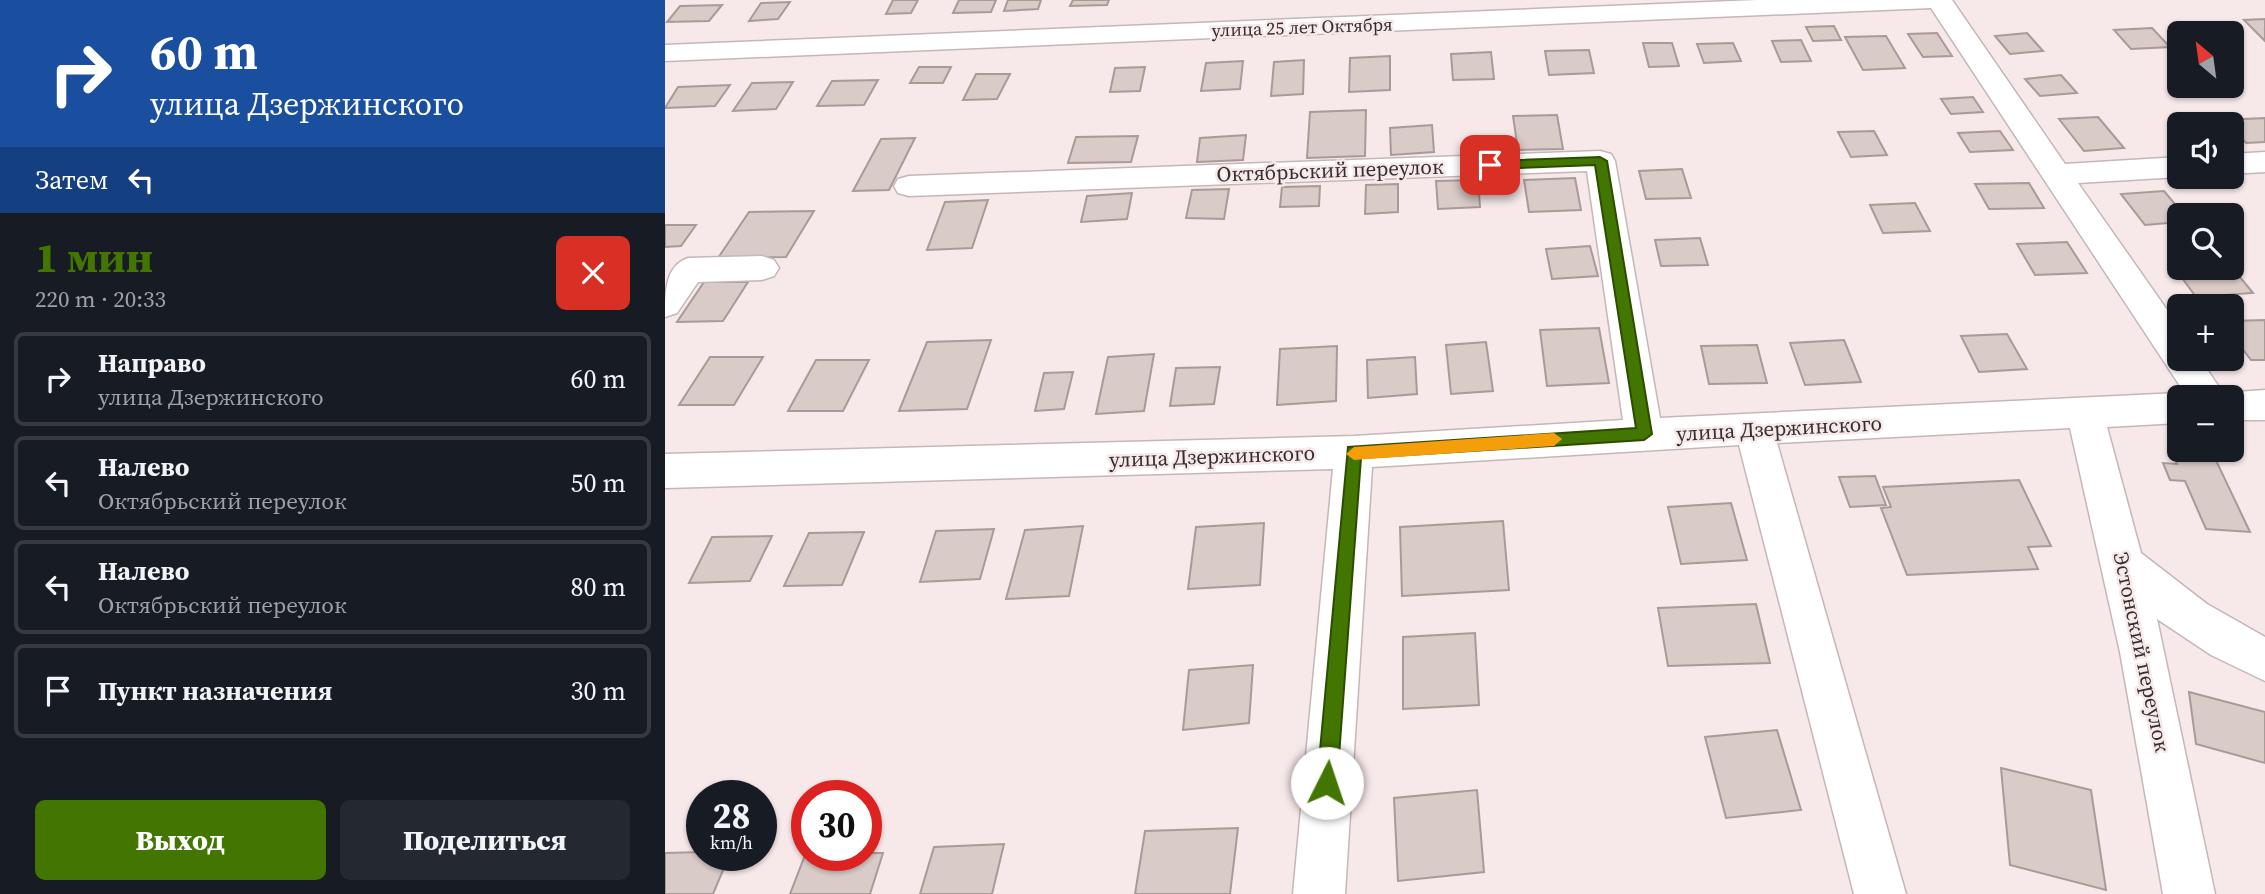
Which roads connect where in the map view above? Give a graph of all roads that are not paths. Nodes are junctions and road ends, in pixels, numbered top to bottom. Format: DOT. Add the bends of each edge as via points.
graph roads {
  1 [pos="1939,0"];
  2 [pos="665,53"];
  3 [pos="2265,162"];
  4 [pos="2244,163"];
  5 [pos="2167,168"];
  6 [pos="2058,174"];
  7 [pos="909,186"];
  8 [pos="762,268"];
  9 [pos="665,304"];
  10 [pos="2167,338"];
  11 [pos="2244,405"];
  12 [pos="2265,405"];
  13 [pos="2167,409"];
  14 [pos="2085,413"];
  15 [pos="1754,429"];
  16 [pos="1644,434"];
  17 [pos="1354,452"];
  18 [pos="665,471"];
  19 [pos="2125,566"];
  20 [pos="2265,659"];
  21 [pos="1319,894"];
  22 [pos="1880,894"];
  23 [pos="2189,894"];
  1 -- 2 [label="street, улица 25 лет Октября"];
  1 -- 6 [label="street"];
  3 -- 4 [label="street"];
  5 -- 6 [label="street"];
  6 -- 10 [label="street"];
  7 -- 16 [label="street, Октябрьский переулок" via="1600,161"];
  8 -- 9 [label="street" via="688,270"];
  11 -- 12 [label="street"];
  13 -- 14 [label="street, улица Дзержинского"];
  14 -- 15 [label="street, улица Дзержинского"];
  14 -- 19 [label="street, Эстонский переулок"];
  15 -- 16 [label="street, улица Дзержинского"];
  15 -- 22 [label="street"];
  16 -- 17 [label="street, улица Дзержинского"];
  17 -- 18 [label="street, улица Дзержинского"];
  17 -- 21 [label="street"];
  19 -- 20 [label="street" via="2175,610"];
  19 -- 23 [label="street, Эстонский переулок"];
}
